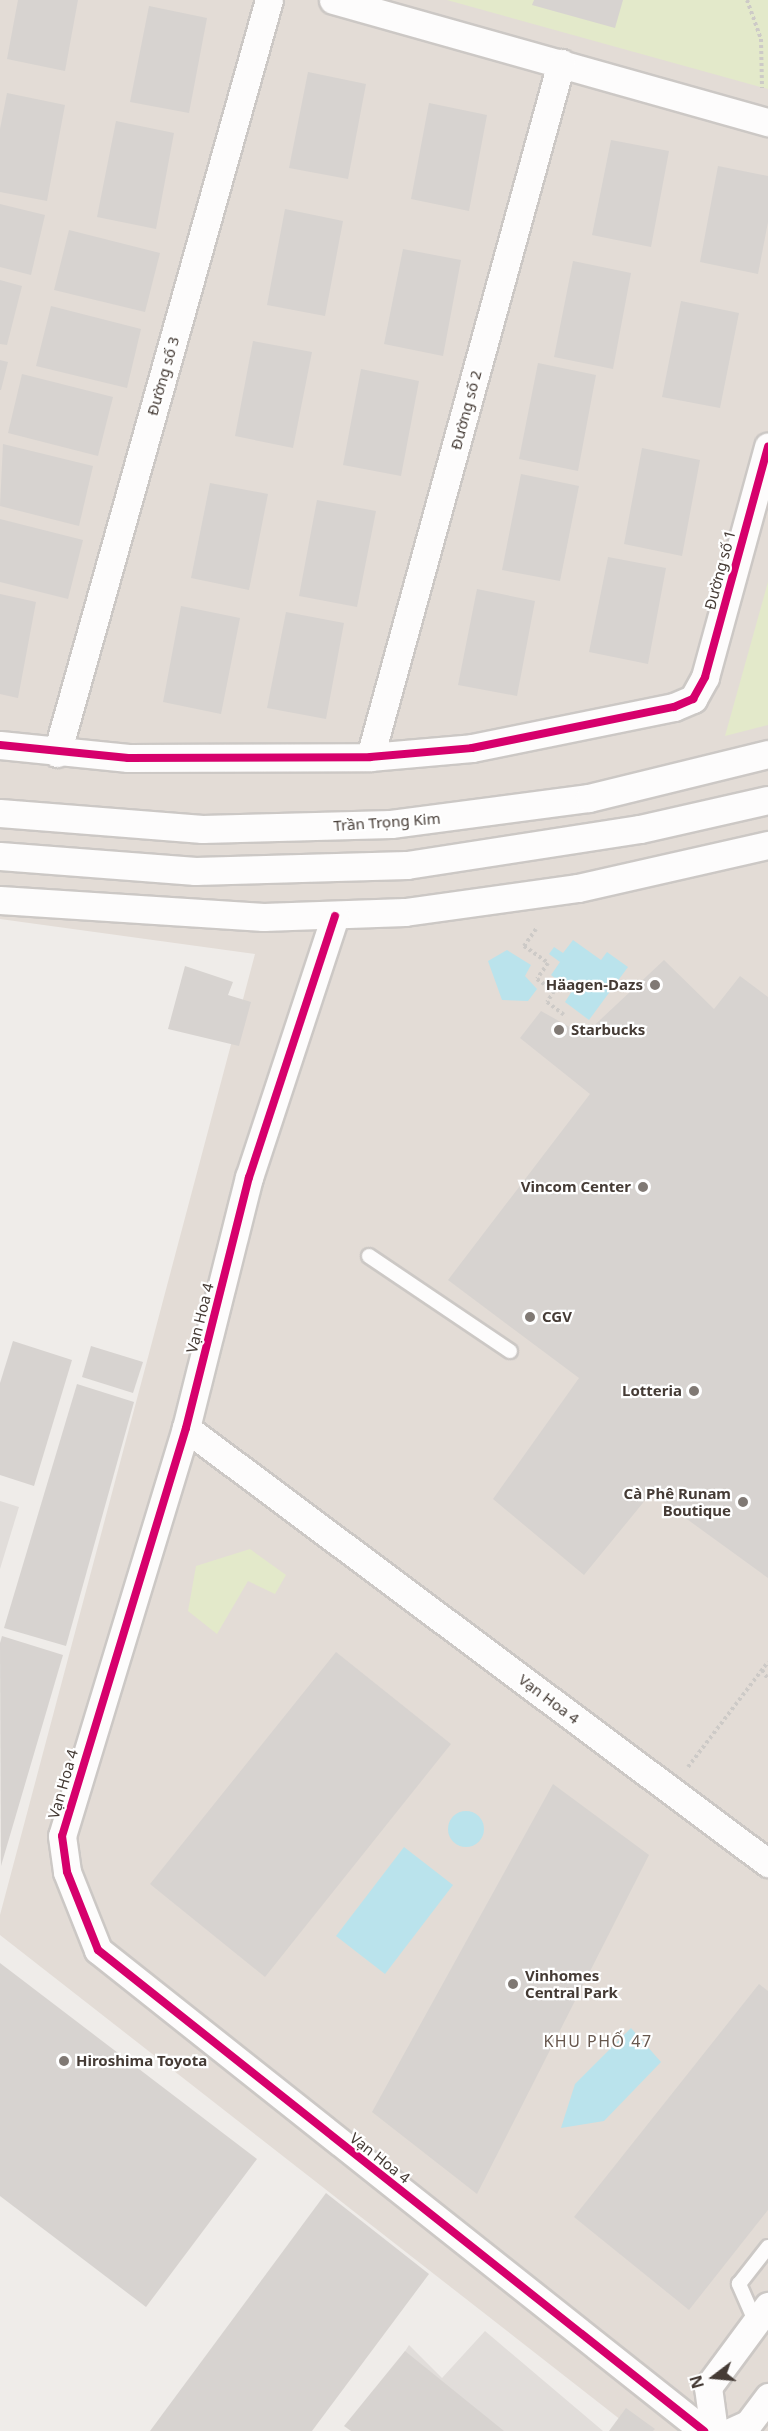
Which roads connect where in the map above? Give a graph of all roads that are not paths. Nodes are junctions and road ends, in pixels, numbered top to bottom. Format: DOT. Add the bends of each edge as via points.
graph roads {
  1 [pos="268,0"];
  2 [pos="333,0"];
  3 [pos="561,63"];
  4 [pos="768,122"];
  5 [pos="768,446"];
  6 [pos="0,746"];
  7 [pos="57,753"];
  8 [pos="768,754"];
  9 [pos="370,757"];
  10 [pos="768,800"];
  11 [pos="0,813"];
  12 [pos="768,845"];
  13 [pos="0,856"];
  14 [pos="0,900"];
  15 [pos="335,916"];
  16 [pos="369,1256"];
  17 [pos="510,1351"];
  18 [pos="186,1428"];
  19 [pos="768,1863"];
  20 [pos="768,2247"];
  21 [pos="762,2315"];
  22 [pos="768,2397"];
  23 [pos="704,2431"];
  24 [pos="714,2431"];
  25 [pos="732,2431"];
  1 -- 7 [label="street, Đường số 3"];
  2 -- 3 [label="street"];
  3 -- 4 [label="street"];
  3 -- 9 [label="street, Đường số 2"];
  5 -- 9 [label="street, Đường số 1" via="705,677 693,699 652,714 472,748"];
  6 -- 7 [label="street"];
  7 -- 9 [label="street" via="236,762"];
  8 -- 11 [label="street, Trần Trọng Kim" via="589,798 391,824 202,829"];
  10 -- 13 [label="street" via="640,829 407,865 195,871"];
  12 -- 15 [label="street" via="545,893"];
  14 -- 15 [label="street" via="159,913"];
  15 -- 18 [label="street, Vạn Hoa 4" via="249,1178"];
  16 -- 17 [label="lane"];
  18 -- 19 [label="street, Vạn Hoa 4"];
  18 -- 23 [label="street, Vạn Hoa 4" via="62,1836 80,1916 98,1950"];
  20 -- 21 [label="lane" via="739,2284"];
  21 -- 24 [label="street" via="708,2387"];
  22 -- 25 [label="street" via="748,2424"];
}
